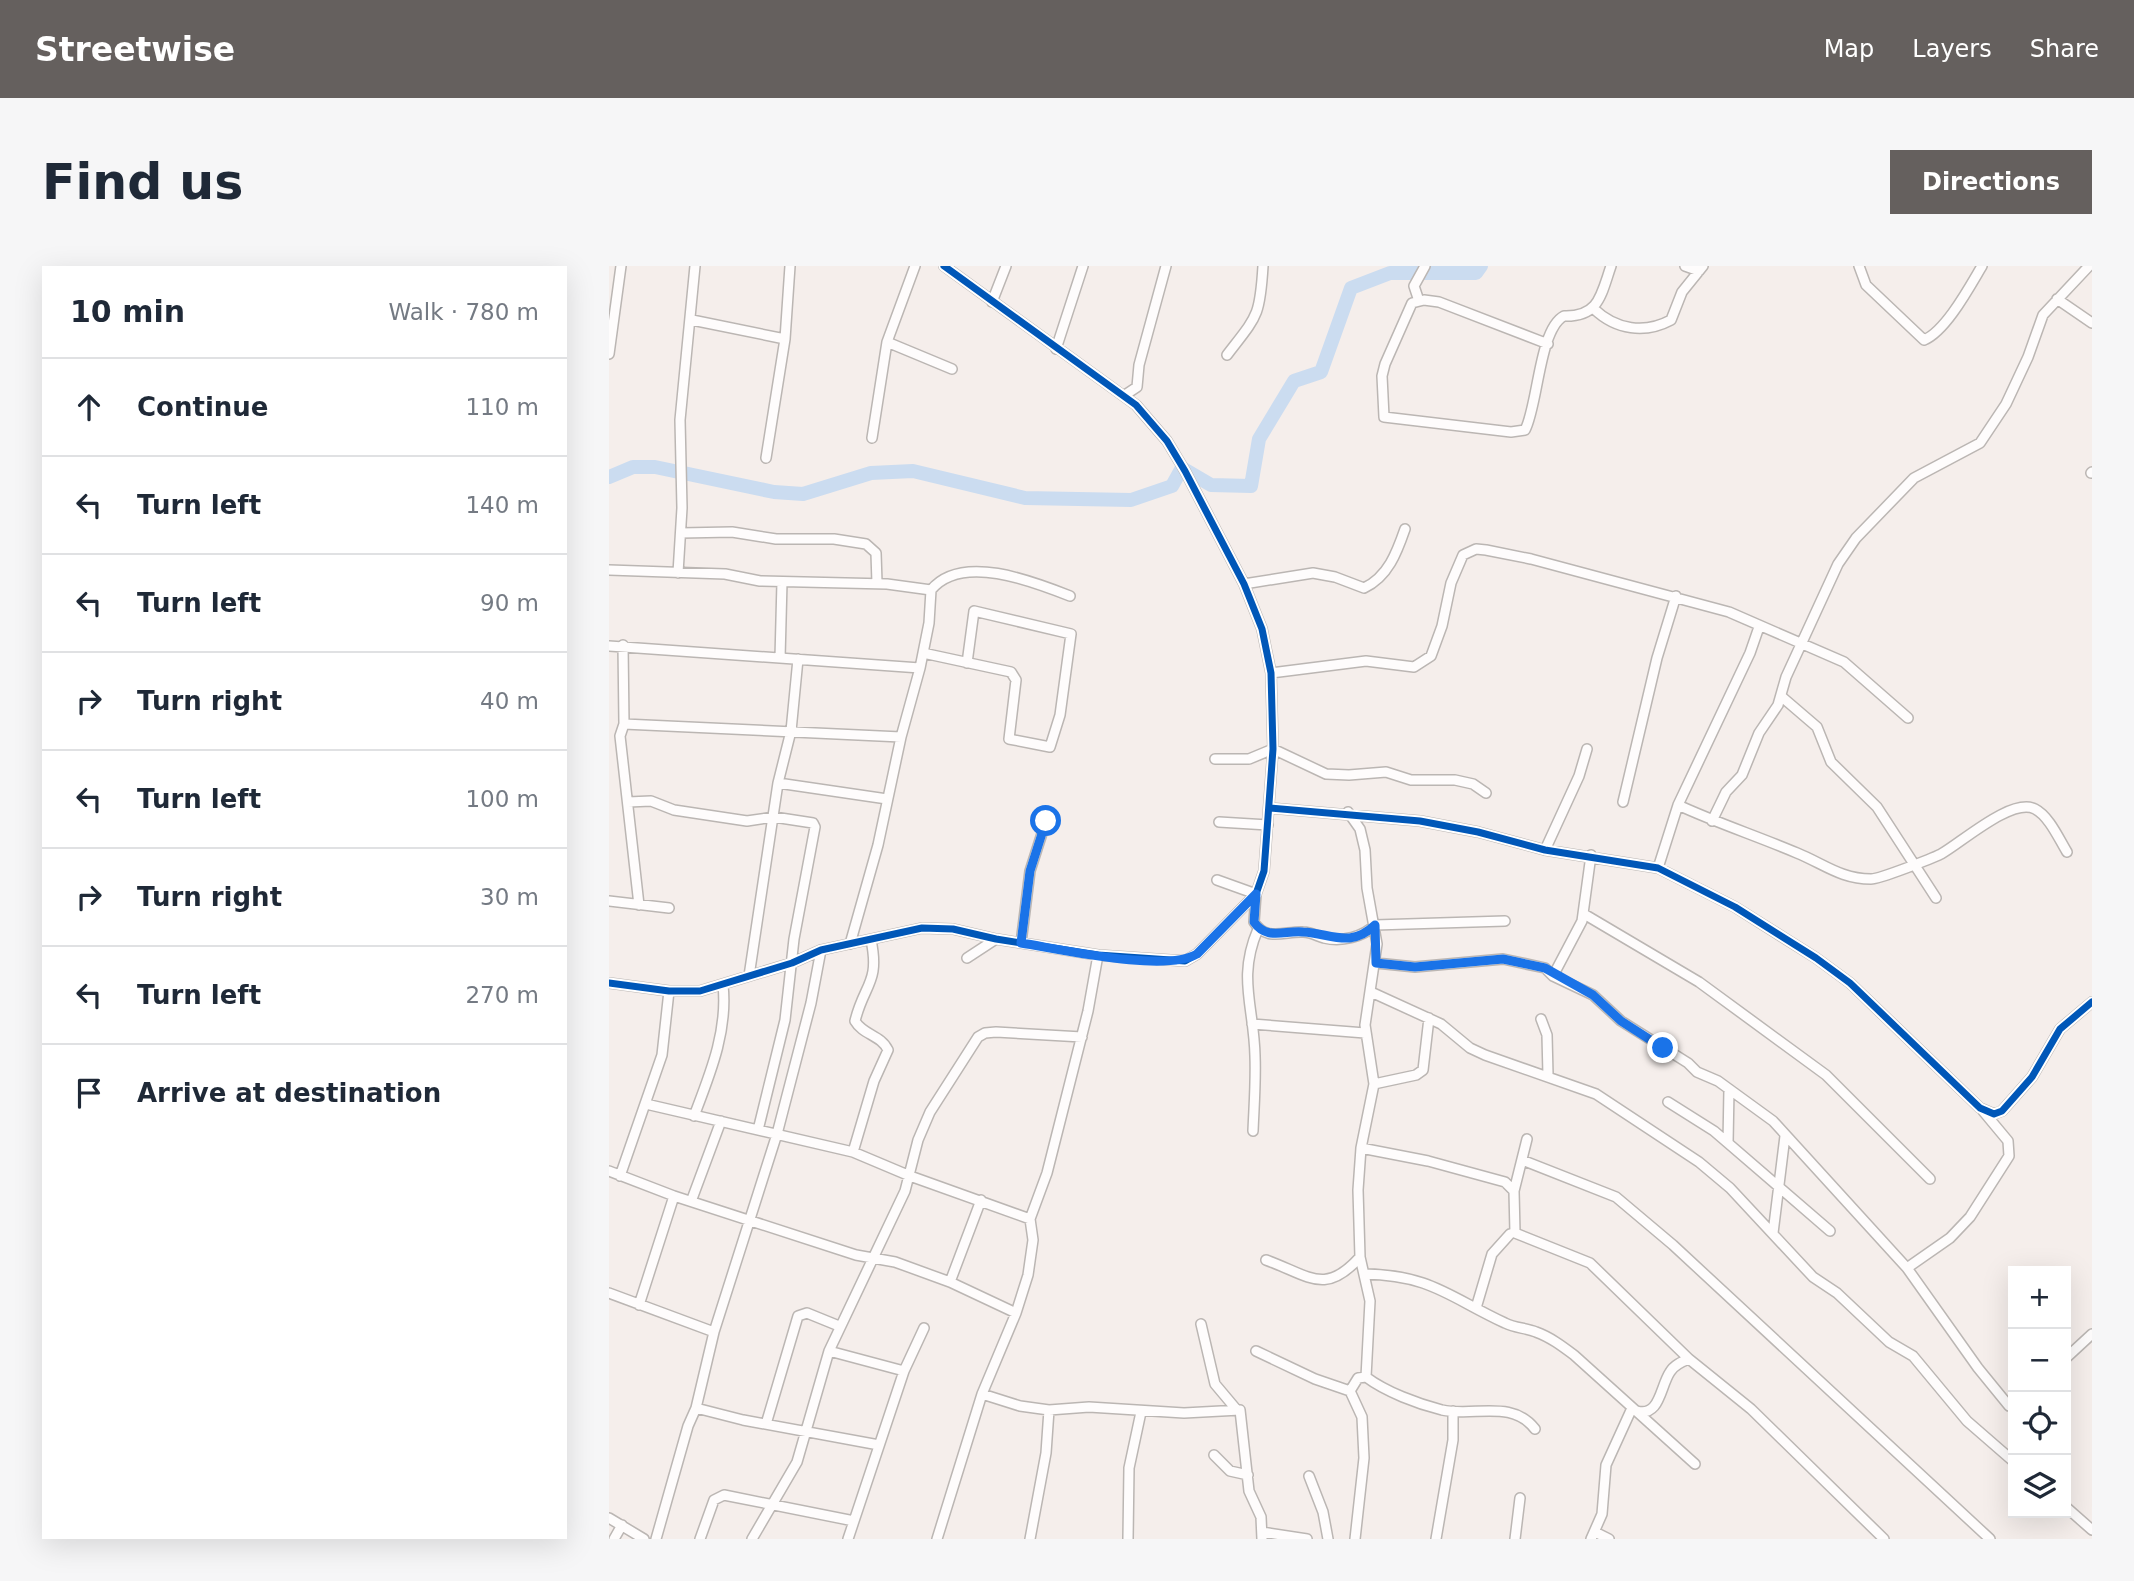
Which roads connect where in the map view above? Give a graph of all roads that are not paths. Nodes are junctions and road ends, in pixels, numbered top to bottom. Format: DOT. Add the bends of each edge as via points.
graph roads {
  1 [pos="621,266"];
  2 [pos="695,266"];
  3 [pos="790,266"];
  4 [pos="915,266"];
  5 [pos="944,266"];
  6 [pos="1006,266"];
  7 [pos="1083,266"];
  8 [pos="1166,266"];
  9 [pos="1263,266"];
  10 [pos="1425,266"];
  11 [pos="1611,266"];
  12 [pos="1685,266"];
  13 [pos="1859,266"];
  14 [pos="1982,266"];
  15 [pos="2089,266"];
  16 [pos="1701,269"];
  17 [pos="2057,299"];
  18 [pos="1419,300"];
  19 [pos="992,302"];
  20 [pos="1594,309"];
  21 [pos="692,320"];
  22 [pos="2092,323"];
  23 [pos="785,339"];
  24 [pos="887,342"];
  25 [pos="1548,344"];
  26 [pos="1056,349"];
  27 [pos="609,354"];
  28 [pos="1227,355"];
  29 [pos="952,369"];
  30 [pos="1125,395"];
  31 [pos="872,439"];
  32 [pos="766,458"];
  33 [pos="1405,529"];
  34 [pos="681,533"];
  35 [pos="609,570"];
  36 [pos="678,573"];
  37 [pos="782,582"];
  38 [pos="877,583"];
  39 [pos="1244,584"];
  40 [pos="931,590"];
  41 [pos="1070,596"];
  42 [pos="1676,596"];
  43 [pos="1759,626"];
  44 [pos="623,645"];
  45 [pos="1801,645"];
  46 [pos="609,646"];
  47 [pos="923,653"];
  48 [pos="780,658"];
  49 [pos="799,659"];
  50 [pos="962,662"];
  51 [pos="921,668"];
  52 [pos="1271,673"];
  53 [pos="1782,697"];
  54 [pos="1908,718"];
  55 [pos="624,724"];
  56 [pos="791,731"];
  57 [pos="901,737"];
  58 [pos="1587,748"];
  59 [pos="1273,749"];
  60 [pos="1215,759"];
  61 [pos="778,783"];
  62 [pos="1486,793"];
  63 [pos="887,799"];
  64 [pos="628,802"];
  65 [pos="1623,802"];
  66 [pos="1678,805"];
  67 [pos="1269,808"];
  68 [pos="1348,812"];
  69 [pos="774,817"];
  70 [pos="1046,821"];
  71 [pos="1712,821"];
  72 [pos="1219,822"];
  73 [pos="1268,825"];
  74 [pos="1545,850"];
  75 [pos="2067,852"];
  76 [pos="1591,855"];
  77 [pos="1911,864"];
  78 [pos="1658,868"];
  79 [pos="1217,880"];
  80 [pos="1256,894"];
  81 [pos="1936,898"];
  82 [pos="609,901"];
  83 [pos="639,905"];
  84 [pos="669,908"];
  85 [pos="1584,914"];
  86 [pos="1505,921"];
  87 [pos="1375,925"];
  88 [pos="1258,929"];
  89 [pos="996,939"];
  90 [pos="871,940"];
  91 [pos="1021,943"];
  92 [pos="850,944"];
  93 [pos="821,950"];
  94 [pos="1098,955"];
  95 [pos="967,958"];
  96 [pos="792,963"];
  97 [pos="1376,963"];
  98 [pos="1553,975"];
  99 [pos="749,976"];
  100 [pos="609,983"];
  101 [pos="723,985"];
  102 [pos="669,992"];
  103 [pos="1371,992"];
  104 [pos="2092,1002"];
  105 [pos="1429,1018"];
  106 [pos="1541,1019"];
  107 [pos="1252,1024"];
  108 [pos="1365,1033"];
  109 [pos="1082,1037"];
  110 [pos="1548,1074"];
  111 [pos="1374,1084"];
  112 [pos="1729,1089"];
  113 [pos="1668,1102"];
  114 [pos="646,1104"];
  115 [pos="1980,1108"];
  116 [pos="694,1116"];
  117 [pos="721,1121"];
  118 [pos="758,1130"];
  119 [pos="1253,1132"];
  120 [pos="777,1134"];
  121 [pos="1785,1136"];
  122 [pos="1527,1139"];
  123 [pos="1728,1143"];
  124 [pos="1361,1148"];
  125 [pos="853,1152"];
  126 [pos="1522,1160"];
  127 [pos="609,1171"];
  128 [pos="620,1176"];
  129 [pos="910,1176"];
  130 [pos="1930,1179"];
  131 [pos="1777,1185"];
  132 [pos="1514,1191"];
  133 [pos="674,1196"];
  134 [pos="692,1199"];
  135 [pos="981,1200"];
  136 [pos="1030,1219"];
  137 [pos="749,1220"];
  138 [pos="1830,1231"];
  139 [pos="1773,1233"];
  140 [pos="1510,1234"];
  141 [pos="875,1257"];
  142 [pos="1360,1257"];
  143 [pos="1266,1261"];
  144 [pos="1907,1268"];
  145 [pos="1364,1274"];
  146 [pos="950,1282"];
  147 [pos="609,1293"];
  148 [pos="639,1306"];
  149 [pos="1476,1308"];
  150 [pos="1016,1312"];
  151 [pos="1202,1324"];
  152 [pos="839,1326"];
  153 [pos="924,1328"];
  154 [pos="714,1332"];
  155 [pos="2092,1334"];
  156 [pos="829,1351"];
  157 [pos="1256,1351"];
  158 [pos="2071,1353"];
  159 [pos="1689,1359"];
  160 [pos="904,1371"];
  161 [pos="1366,1377"];
  162 [pos="1350,1391"];
  163 [pos="982,1394"];
  164 [pos="2008,1405"];
  165 [pos="697,1408"];
  166 [pos="1632,1408"];
  167 [pos="1236,1409"];
  168 [pos="1049,1410"];
  169 [pos="1454,1411"];
  170 [pos="1141,1412"];
  171 [pos="766,1424"];
  172 [pos="1535,1429"];
  173 [pos="807,1432"];
  174 [pos="879,1445"];
  175 [pos="1214,1455"];
  176 [pos="2008,1457"];
  177 [pos="1695,1464"];
  178 [pos="1248,1475"];
  179 [pos="1308,1476"];
  180 [pos="1520,1499"];
  181 [pos="769,1506"];
  182 [pos="2071,1511"];
  183 [pos="609,1518"];
  184 [pos="854,1521"];
  185 [pos="622,1525"];
  186 [pos="2092,1530"];
  187 [pos="1262,1536"];
  188 [pos="1593,1536"];
  189 [pos="614,1539"];
  190 [pos="644,1539"];
  191 [pos="656,1539"];
  192 [pos="700,1539"];
  193 [pos="752,1539"];
  194 [pos="848,1539"];
  195 [pos="937,1539"];
  196 [pos="1030,1539"];
  197 [pos="1128,1539"];
  198 [pos="1307,1539"];
  199 [pos="1328,1539"];
  200 [pos="1355,1539"];
  201 [pos="1436,1539"];
  202 [pos="1515,1539"];
  203 [pos="1609,1539"];
  204 [pos="1884,1539"];
  205 [pos="1990,1539"];
  1 -- 27 [label="street"];
  2 -- 21 [label="street"];
  3 -- 23 [label="street"];
  4 -- 24 [label="street"];
  5 -- 19 [label="street"];
  6 -- 19 [label="street"];
  7 -- 26 [label="street"];
  8 -- 30 [label="street" via="1137,371 1137,387"];
  9 -- 28 [label="street" via="1254,323"];
  10 -- 18 [label="street" via="1414,286"];
  11 -- 20 [label="street"];
  12 -- 16 [label="street"];
  13 -- 14 [label="street" via="1864,282 1924,340 1962,300"];
  15 -- 17 [label="street"];
  16 -- 20 [label="street" via="1682,292 1671,320 1650,330 1620,324"];
  17 -- 22 [label="street"];
  17 -- 45 [label="street" via="2038,325 2006,404 1980,443 1914,478 1857,538 1832,573"];
  18 -- 25 [label="street" via="1439,302"];
  18 -- 25 [label="street" via="1407,311 1385,364 1384,417 1525,430"];
  19 -- 26 [label="street"];
  20 -- 25 [label="street" via="1581,316 1560,317"];
  21 -- 23 [label="street"];
  21 -- 34 [label="street" via="680,420"];
  23 -- 32 [label="street"];
  24 -- 29 [label="street"];
  24 -- 31 [label="street"];
  26 -- 30 [label="street"];
  30 -- 39 [label="street" via="1167,441"];
  33 -- 39 [label="street" via="1387,570 1364,588 1313,573"];
  34 -- 36 [label="street"];
  34 -- 38 [label="street" via="732,532 866,544 876,554"];
  35 -- 36 [label="street"];
  36 -- 37 [label="street"];
  37 -- 38 [label="street"];
  37 -- 48 [label="street"];
  38 -- 40 [label="street"];
  39 -- 52 [label="street" via="1262,629"];
  40 -- 41 [label="street" via="949,573 963,570 1024,579"];
  40 -- 47 [label="street"];
  42 -- 43 [label="street"];
  42 -- 52 [label="street" via="1476,549 1463,555 1458,566 1431,656 1414,667 1366,661"];
  42 -- 65 [label="street"];
  43 -- 45 [label="street"];
  43 -- 66 [label="street"];
  44 -- 46 [label="street"];
  44 -- 48 [label="street"];
  44 -- 55 [label="street"];
  45 -- 53 [label="street"];
  45 -- 54 [label="street" via="1844,662"];
  47 -- 50 [label="street"];
  47 -- 51 [label="street"];
  48 -- 49 [label="street"];
  49 -- 51 [label="street"];
  49 -- 56 [label="street"];
  50 -- 50 [label="street" via="974,611 1070,634 1060,715 1050,747 1009,739 1016,680 1011,672"];
  51 -- 57 [label="street"];
  52 -- 59 [label="street"];
  53 -- 71 [label="street" via="1759,733 1741,778 1726,792"];
  53 -- 77 [label="street" via="1818,727 1831,762 1877,807"];
  55 -- 56 [label="street"];
  55 -- 64 [label="street" via="620,736"];
  56 -- 57 [label="street"];
  56 -- 61 [label="street"];
  57 -- 63 [label="street"];
  58 -- 74 [label="street"];
  59 -- 60 [label="street" via="1249,759"];
  59 -- 62 [label="street" via="1326,774 1385,772 1411,780 1455,780"];
  59 -- 67 [label="street"];
  61 -- 63 [label="street"];
  61 -- 69 [label="street"];
  63 -- 92 [label="street"];
  64 -- 69 [label="street" via="651,801 674,810 747,821"];
  64 -- 83 [label="street"];
  66 -- 71 [label="street"];
  66 -- 78 [label="street"];
  67 -- 68 [label="street"];
  67 -- 73 [label="street"];
  68 -- 74 [label="street" via="1448,825"];
  68 -- 87 [label="street" via="1360,829"];
  69 -- 96 [label="street" via="815,827"];
  69 -- 99 [label="street"];
  70 -- 91 [label="street" via="1030,871"];
  71 -- 77 [label="street" via="1795,852 1839,876 1881,878"];
  72 -- 73 [label="street"];
  73 -- 80 [label="street" via="1264,871"];
  74 -- 76 [label="street"];
  75 -- 77 [label="street" via="2040,813 2028,807 2010,811 1942,853"];
  76 -- 78 [label="street"];
  76 -- 85 [label="street"];
  77 -- 81 [label="street"];
  78 -- 115 [label="street" via="1735,907 1850,983"];
  79 -- 80 [label="street"];
  80 -- 88 [label="street" via="1252,916"];
  80 -- 94 [label="street" via="1185,961"];
  82 -- 83 [label="street"];
  83 -- 84 [label="street"];
  85 -- 98 [label="street"];
  85 -- 130 [label="street" via="1699,982 1826,1074"];
  86 -- 87 [label="street"];
  87 -- 88 [label="street" via="1368,932 1346,938 1299,931 1278,935"];
  87 -- 97 [label="street"];
  88 -- 107 [label="street" via="1248,949"];
  89 -- 90 [label="street" via="953,929 922,928"];
  89 -- 91 [label="street"];
  89 -- 95 [label="street"];
  90 -- 92 [label="street"];
  90 -- 125 [label="street" via="876,966 873,982 855,1021 888,1050 874,1080"];
  91 -- 94 [label="street"];
  92 -- 93 [label="street"];
  93 -- 96 [label="street"];
  93 -- 120 [label="street"];
  94 -- 109 [label="street"];
  96 -- 99 [label="street"];
  96 -- 118 [label="street" via="785,1020"];
  97 -- 98 [label="street" via="1415,967 1503,959 1545,968"];
  97 -- 103 [label="street"];
  98 -- 112 [label="street" via="1593,995 1621,1021"];
  99 -- 101 [label="street"];
  100 -- 102 [label="street"];
  101 -- 102 [label="street"];
  101 -- 116 [label="street" via="722,1029"];
  102 -- 114 [label="street" via="663,1055"];
  103 -- 105 [label="street"];
  103 -- 108 [label="street"];
  104 -- 115 [label="street" via="2055,1035 2045,1058 2003,1111 1994,1114"];
  105 -- 110 [label="street" via="1477,1051"];
  105 -- 111 [label="street" via="1423,1070"];
  106 -- 110 [label="street" via="1547,1035"];
  107 -- 108 [label="street"];
  107 -- 119 [label="street"];
  108 -- 111 [label="street"];
  109 -- 129 [label="street" via="985,1032 978,1037 929,1112"];
  109 -- 136 [label="street" via="1047,1173"];
  110 -- 139 [label="street" via="1596,1094 1676,1145 1730,1188"];
  111 -- 124 [label="street"];
  112 -- 121 [label="street" via="1773,1121"];
  112 -- 123 [label="street"];
  113 -- 123 [label="street"];
  114 -- 116 [label="street"];
  114 -- 128 [label="street"];
  115 -- 144 [label="street" via="2008,1141 2009,1156 1970,1217 1950,1238"];
  116 -- 117 [label="street"];
  117 -- 118 [label="street"];
  117 -- 134 [label="street"];
  118 -- 120 [label="street"];
  120 -- 125 [label="street"];
  120 -- 137 [label="street"];
  121 -- 131 [label="street"];
  121 -- 144 [label="street"];
  122 -- 126 [label="street"];
  123 -- 131 [label="street"];
  124 -- 132 [label="street" via="1505,1182"];
  124 -- 142 [label="street"];
  125 -- 129 [label="street"];
  126 -- 132 [label="street"];
  126 -- 205 [label="street" via="1616,1197"];
  127 -- 128 [label="street"];
  128 -- 133 [label="street"];
  129 -- 135 [label="street"];
  129 -- 141 [label="street"];
  131 -- 138 [label="street"];
  131 -- 139 [label="street"];
  132 -- 159 [label="street" via="1515,1233 1520,1238 1590,1263"];
  133 -- 134 [label="street"];
  133 -- 148 [label="street"];
  134 -- 137 [label="street"];
  135 -- 136 [label="street"];
  135 -- 146 [label="street"];
  136 -- 150 [label="street" via="1031,1258"];
  137 -- 141 [label="street"];
  137 -- 154 [label="street"];
  139 -- 176 [label="street" via="1812,1277 1837,1293 1889,1342 1913,1356 1967,1421"];
  140 -- 149 [label="street" via="1492,1254"];
  141 -- 146 [label="street"];
  141 -- 152 [label="street"];
  142 -- 143 [label="street" via="1337,1279 1321,1281"];
  142 -- 145 [label="street"];
  144 -- 164 [label="street"];
  145 -- 149 [label="street" via="1422,1281"];
  145 -- 161 [label="street" via="1370,1301"];
  146 -- 150 [label="street"];
  147 -- 148 [label="street"];
  148 -- 154 [label="street"];
  149 -- 166 [label="street" via="1574,1354"];
  150 -- 163 [label="street"];
  151 -- 167 [label="street" via="1215,1384"];
  152 -- 156 [label="street"];
  152 -- 171 [label="street" via="807,1313 798,1316"];
  153 -- 160 [label="street"];
  154 -- 165 [label="street"];
  155 -- 158 [label="street"];
  156 -- 160 [label="street"];
  156 -- 173 [label="street"];
  157 -- 162 [label="street"];
  159 -- 166 [label="street" via="1671,1369 1654,1408 1647,1412"];
  159 -- 204 [label="street" via="1751,1409"];
  160 -- 174 [label="street"];
  161 -- 162 [label="street" via="1357,1378"];
  161 -- 169 [label="street" via="1421,1403"];
  162 -- 200 [label="street" via="1361,1417 1364,1458"];
  163 -- 168 [label="street"];
  163 -- 195 [label="street"];
  165 -- 171 [label="street"];
  165 -- 191 [label="street"];
  166 -- 177 [label="street"];
  166 -- 188 [label="street" via="1606,1465 1602,1514"];
  167 -- 170 [label="street"];
  167 -- 178 [label="street" via="1241,1415"];
  168 -- 170 [label="street" via="1089,1407"];
  168 -- 196 [label="street" via="1047,1453"];
  169 -- 172 [label="street" via="1508,1411 1528,1420"];
  169 -- 201 [label="street"];
  170 -- 197 [label="street" via="1129,1468"];
  171 -- 173 [label="street"];
  173 -- 174 [label="street"];
  173 -- 181 [label="street" via="782,1491"];
  174 -- 184 [label="street"];
  175 -- 178 [label="street" via="1230,1471"];
  178 -- 187 [label="street"];
  179 -- 199 [label="street"];
  180 -- 202 [label="street"];
  181 -- 184 [label="street"];
  181 -- 192 [label="street" via="725,1495 714,1500"];
  181 -- 193 [label="street"];
  182 -- 186 [label="street"];
  183 -- 185 [label="street"];
  184 -- 194 [label="street"];
  185 -- 189 [label="street"];
  185 -- 190 [label="street"];
  187 -- 198 [label="street"];
  188 -- 203 [label="street"];
}
